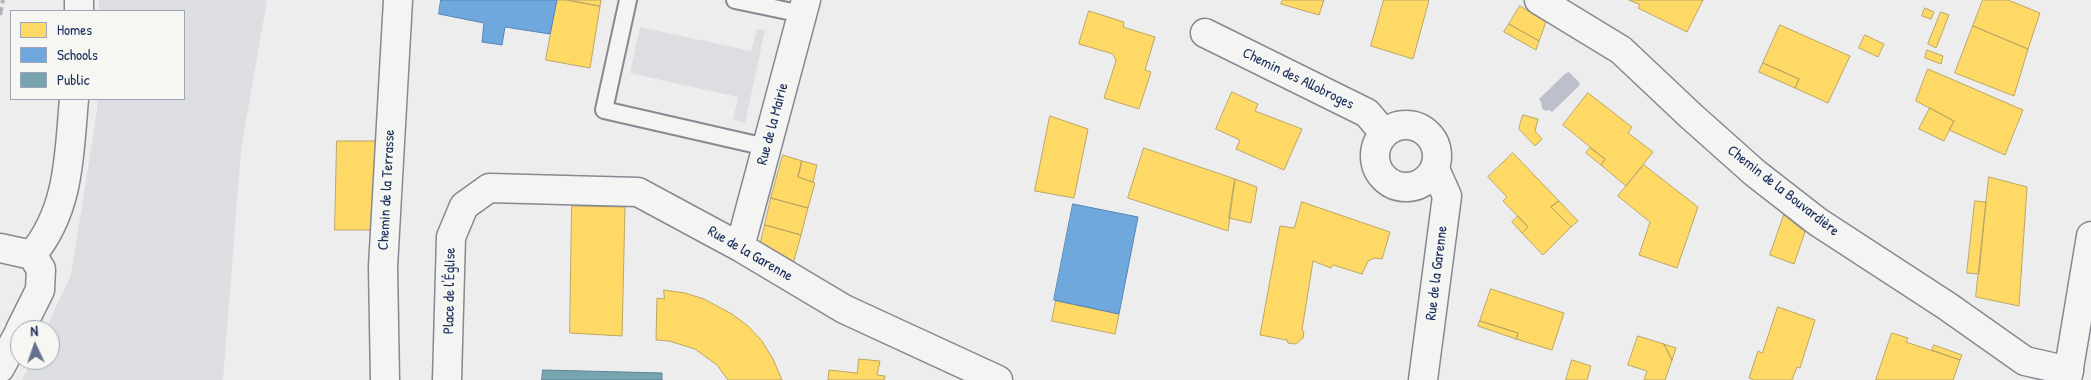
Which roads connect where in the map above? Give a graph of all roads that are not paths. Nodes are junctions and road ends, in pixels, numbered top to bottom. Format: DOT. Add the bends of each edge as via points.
graph roads {
  1 [pos="398,0"];
  2 [pos="628,0"];
  3 [pos="735,0"];
  4 [pos="1539,0"];
  5 [pos="804,7"];
  6 [pos="1205,33"];
  7 [pos="74,100"];
  8 [pos="1384,133"];
  9 [pos="766,147"];
  10 [pos="1435,169"];
  11 [pos="488,188"];
  12 [pos="2091,238"];
  13 [pos="740,247"];
  14 [pos="0,248"];
  15 [pos="32,255"];
  16 [pos="25,320"];
  17 [pos="10,349"];
  18 [pos="0,368"];
  19 [pos="2068,376"];
  20 [pos="990,378"];
  21 [pos="385,380"];
  22 [pos="448,380"];
  23 [pos="1423,380"];
  1 -- 21 [label="street, Chemin de la Terrasse" via="383,267"];
  2 -- 9 [label="lane" via="604,110"];
  3 -- 5 [label="lane"];
  4 -- 19 [label="street, Chemin de la Bouvardière" via="1621,50 1734,154 1818,222 2025,361"];
  5 -- 9 [label="street, Rue de la Mairie"];
  6 -- 8 [label="street, Chemin des Allobroges" via="1367,113"];
  7 -- 15 [label="street" via="68,168 59,212 46,238"];
  8 -- 10 [label="street" via="1401,125 1410,125 1428,133 1437,150"];
  8 -- 10 [label="street" via="1378,141 1374,161 1384,179 1402,187 1412,187 1422,184"];
  9 -- 13 [label="street, Rue de la Mairie"];
  10 -- 23 [label="street, Rue de la Garenne" via="1447,196"];
  11 -- 13 [label="street, Rue de la Garenne" via="638,192"];
  11 -- 22 [label="street, Place de l'Église" via="464,206 451,237"];
  12 -- 19 [label="street"];
  13 -- 20 [label="street, Rue de la Garenne" via="844,309"];
  14 -- 15 [label="street"];
  15 -- 16 [label="street" via="41,269 40,290"];
  17 -- 18 [label="street"];
}
